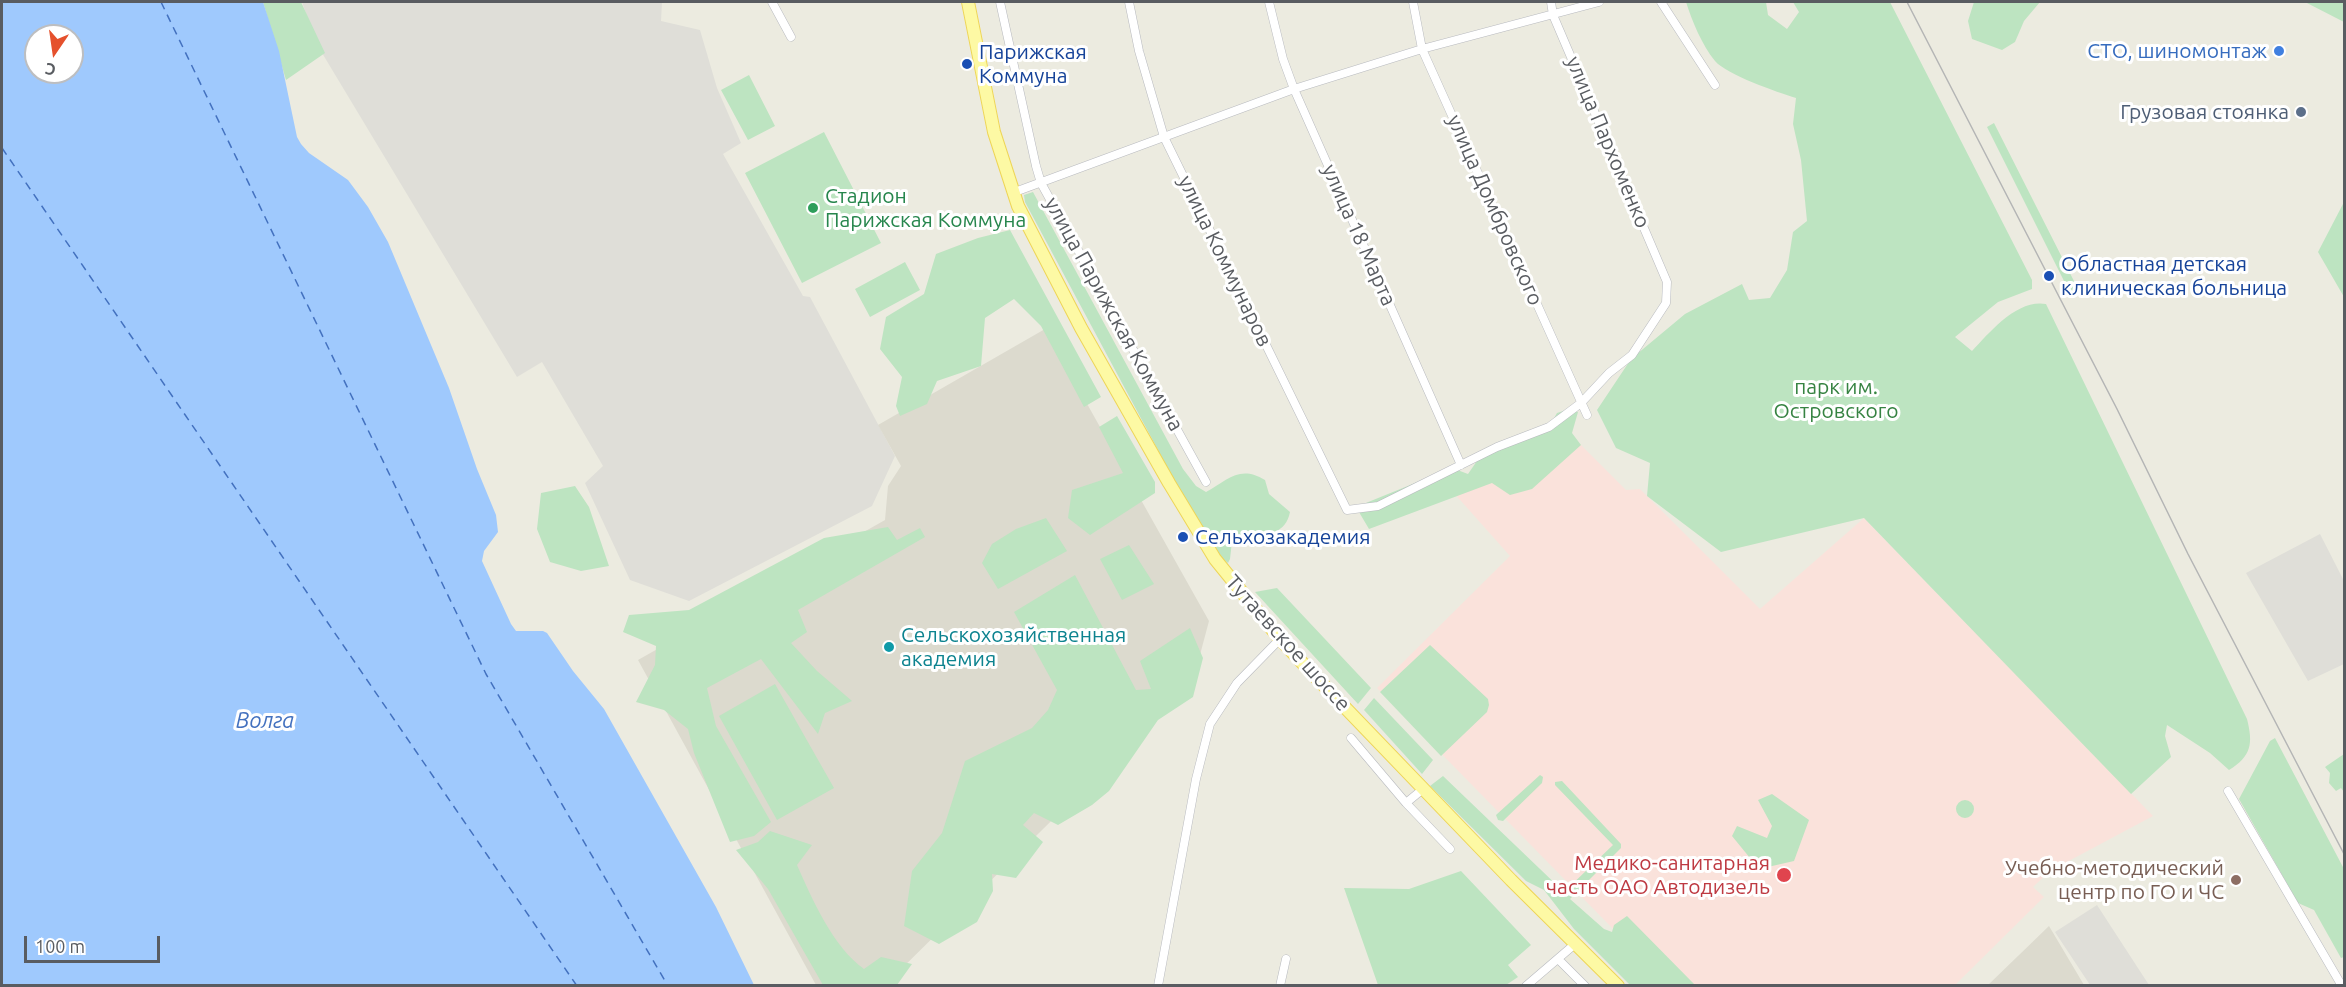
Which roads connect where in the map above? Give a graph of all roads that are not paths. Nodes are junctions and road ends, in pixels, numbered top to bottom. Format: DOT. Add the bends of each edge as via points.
graph roads {
  1 [pos="772,2"];
  2 [pos="968,2"];
  3 [pos="1000,2"];
  4 [pos="1129,2"];
  5 [pos="1269,2"];
  6 [pos="1413,2"];
  7 [pos="1551,2"];
  8 [pos="1599,2"];
  9 [pos="1661,2"];
  10 [pos="1553,15"];
  11 [pos="791,37"];
  12 [pos="1422,49"];
  13 [pos="1715,85"];
  14 [pos="1294,89"];
  15 [pos="1164,137"];
  16 [pos="1041,183"];
  17 [pos="1012,193"];
  18 [pos="1581,403"];
  19 [pos="1587,415"];
  20 [pos="1461,465"];
  21 [pos="1206,483"];
  22 [pos="1280,639"];
  23 [pos="1351,738"];
  24 [pos="1423,789"];
  25 [pos="2228,791"];
  26 [pos="1406,803"];
  27 [pos="1450,849"];
  28 [pos="1575,944"];
  29 [pos="1286,959"];
  30 [pos="1558,959"];
  31 [pos="1158,986"];
  32 [pos="1280,986"];
  33 [pos="1526,986"];
  34 [pos="1585,986"];
  35 [pos="1618,986"];
  36 [pos="2342,986"];
  1 -- 11 [label="street"];
  2 -- 17 [label="main road, Тутаевское шоссе" via="994,132"];
  3 -- 16 [label="street, улица Парижская Коммуна"];
  4 -- 15 [label="street, улица Коммунаров"];
  5 -- 14 [label="street, улица 18 Марта"];
  6 -- 12 [label="street, улица Домбровского"];
  7 -- 10 [label="street, улица Пархоменко"];
  8 -- 10 [label="street"];
  9 -- 13 [label="street"];
  10 -- 12 [label="street"];
  10 -- 18 [label="street, улица Пархоменко" via="1667,282 1666,303 1632,355"];
  12 -- 14 [label="street"];
  12 -- 18 [label="street, улица Домбровского"];
  14 -- 15 [label="street"];
  14 -- 20 [label="street, улица 18 Марта"];
  15 -- 16 [label="street"];
  15 -- 20 [label="street, улица Коммунаров" via="1347,510 1378,506"];
  16 -- 17 [label="street"];
  16 -- 21 [label="street, улица Парижская Коммуна"];
  17 -- 22 [label="main road, Тутаевское шоссе" via="1081,328 1176,496 1215,559"];
  18 -- 19 [label="street, улица Домбровского"];
  18 -- 20 [label="street" via="1549,427"];
  22 -- 24 [label="main road, Тутаевское шоссе"];
  22 -- 31 [label="street" via="1238,683 1210,724 1196,779"];
  23 -- 26 [label="street"];
  24 -- 26 [label="street"];
  24 -- 28 [label="main road, Тутаевское шоссе"];
  25 -- 36 [label="street"];
  26 -- 27 [label="street"];
  28 -- 30 [label="street"];
  28 -- 35 [label="main road, Тутаевское шоссе"];
  29 -- 32 [label="street"];
  30 -- 33 [label="street"];
  30 -- 34 [label="street"];
}
